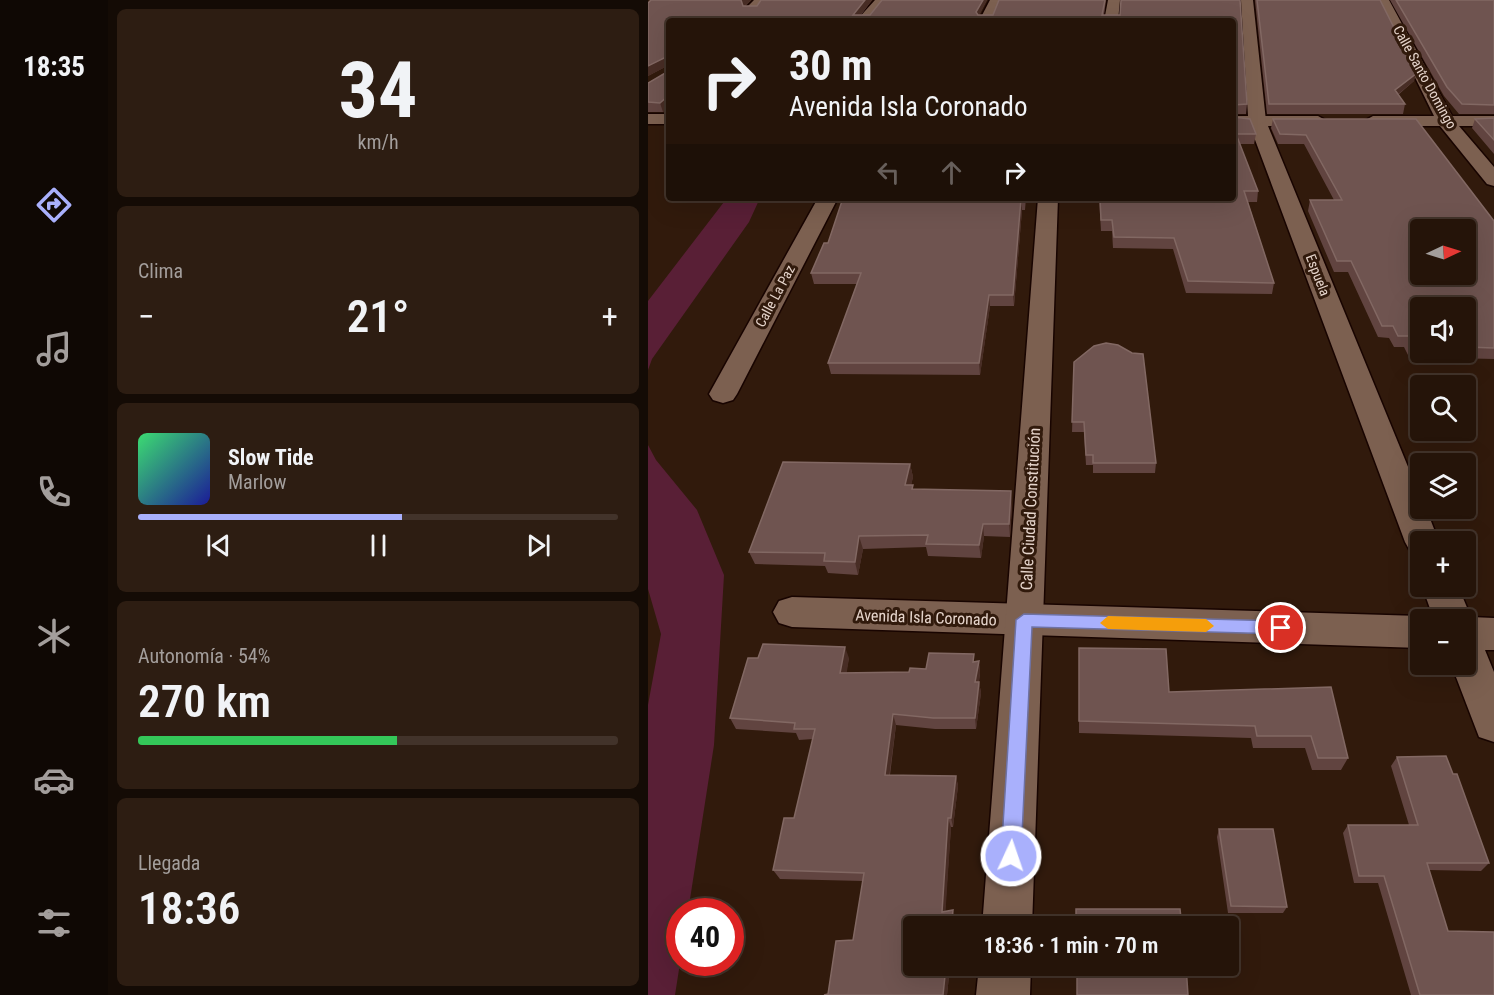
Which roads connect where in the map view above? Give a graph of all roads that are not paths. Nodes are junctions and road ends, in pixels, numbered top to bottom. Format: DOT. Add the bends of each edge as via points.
graph roads {
  1 [pos="882,0"];
  2 [pos="996,0"];
  3 [pos="1114,0"];
  4 [pos="1247,0"];
  5 [pos="1383,0"];
  6 [pos="866,18"];
  7 [pos="987,18"];
  8 [pos="1111,18"];
  9 [pos="648,119"];
  10 [pos="666,119"];
  11 [pos="1245,121"];
  12 [pos="1494,121"];
  13 [pos="1446,122"];
  14 [pos="1494,180"];
  15 [pos="826,201"];
  16 [pos="1048,201"];
  17 [pos="723,394"];
  18 [pos="1417,531"];
  19 [pos="792,612"];
  20 [pos="1024,620"];
  21 [pos="1410,632"];
  22 [pos="1476,633"];
  23 [pos="1494,634"];
  24 [pos="1475,675"];
  25 [pos="1494,723"];
  26 [pos="1008,916"];
  27 [pos="1004,976"];
  28 [pos="1003,995"];
  1 -- 6 [label="street"];
  2 -- 7 [label="street"];
  3 -- 8 [label="street"];
  4 -- 11 [label="street, Espuela"];
  5 -- 13 [label="street, Calle Santo Domingo"];
  9 -- 10 [label="street"];
  11 -- 13 [label="street"];
  11 -- 18 [label="street, Espuela"];
  12 -- 13 [label="street"];
  13 -- 14 [label="street, Calle Santo Domingo"];
  15 -- 17 [label="street, Calle La Paz"];
  16 -- 20 [label="street, Calle Ciudad Constitución"];
  19 -- 20 [label="street, Avenida Isla Coronado"];
  20 -- 21 [label="street, Avenida Isla Coronado"];
  20 -- 26 [label="street, Calle Ciudad Constitución"];
  22 -- 23 [label="street"];
  24 -- 25 [label="street"];
  27 -- 28 [label="street"];
}
